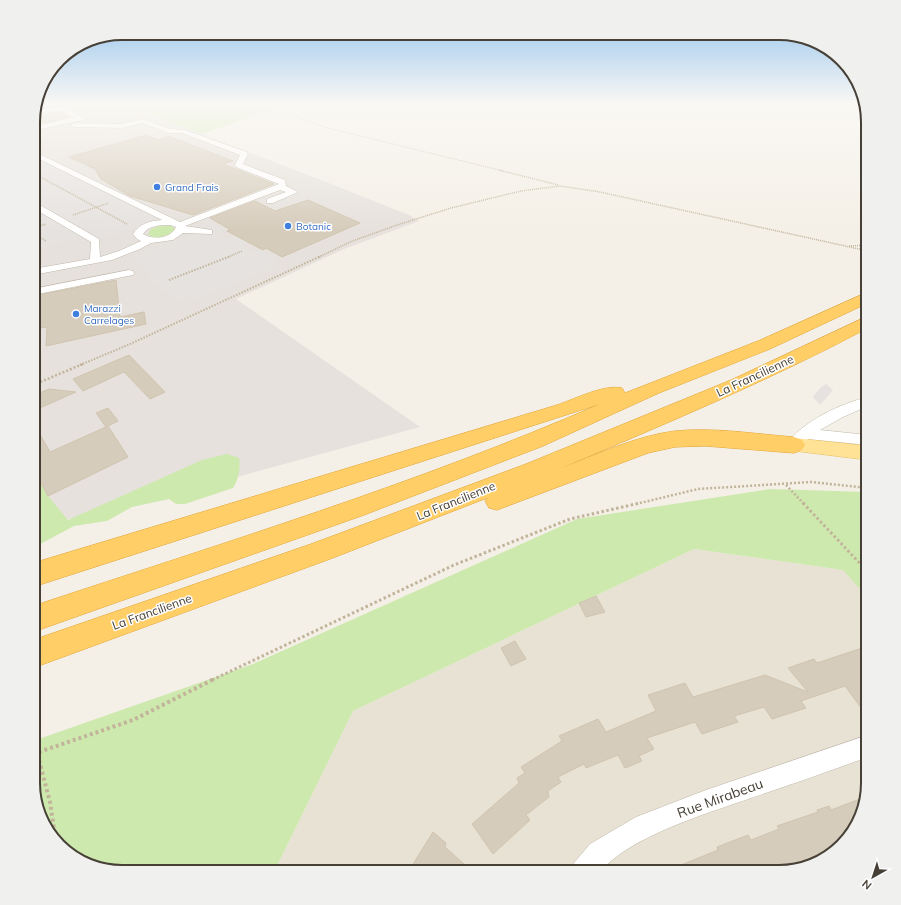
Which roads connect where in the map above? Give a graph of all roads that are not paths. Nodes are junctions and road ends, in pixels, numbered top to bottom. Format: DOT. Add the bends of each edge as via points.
graph roads {
  1 [pos="223,146"];
  2 [pos="40,156"];
  3 [pos="280,187"];
  4 [pos="270,201"];
  5 [pos="40,208"];
  6 [pos="179,226"];
  7 [pos="209,232"];
  8 [pos="150,240"];
  9 [pos="95,260"];
  10 [pos="49,269"];
  11 [pos="40,271"];
  12 [pos="129,273"];
  13 [pos="46,289"];
  14 [pos="40,290"];
  15 [pos="861,299"];
  16 [pos="861,324"];
  17 [pos="652,389"];
  18 [pos="861,404"];
  19 [pos="799,440"];
  20 [pos="861,440"];
  21 [pos="861,452"];
  22 [pos="387,528"];
  23 [pos="117,549"];
  24 [pos="40,561"];
  25 [pos="40,573"];
  26 [pos="40,617"];
  27 [pos="40,652"];
  28 [pos="861,748"];
  29 [pos="589,865"];
  1 -- 3 [label="street" via="244,154 239,165 282,182 283,185"];
  2 -- 6 [label="street"];
  3 -- 4 [label="street" via="294,192"];
  3 -- 6 [label="street"];
  5 -- 9 [label="street" via="96,241"];
  6 -- 7 [label="street"];
  6 -- 8 [label="street" via="170,238"];
  6 -- 8 [label="street" via="156,223 143,228 138,234"];
  8 -- 9 [label="street" via="132,250"];
  9 -- 10 [label="street"];
  10 -- 11 [label="street"];
  10 -- 13 [label="street"];
  12 -- 13 [label="street"];
  13 -- 14 [label="street"];
  15 -- 17 [label="highway, La Francilienne" via="764,345"];
  16 -- 22 [label="highway, La Francilienne" via="734,387"];
  17 -- 23 [label="highway" via="608,394"];
  17 -- 26 [label="highway, La Francilienne" via="535,441 363,505"];
  18 -- 19 [label="street" via="828,417"];
  19 -- 20 [label="street"];
  19 -- 21 [label="main road"];
  19 -- 22 [label="highway" via="675,439 644,446 411,532"];
  22 -- 27 [label="highway, La Francilienne"];
  23 -- 24 [label="highway" via="94,546"];
  23 -- 25 [label="highway"];
  28 -- 29 [label="street, Rue Mirabeau" via="645,826 599,854"];
}
